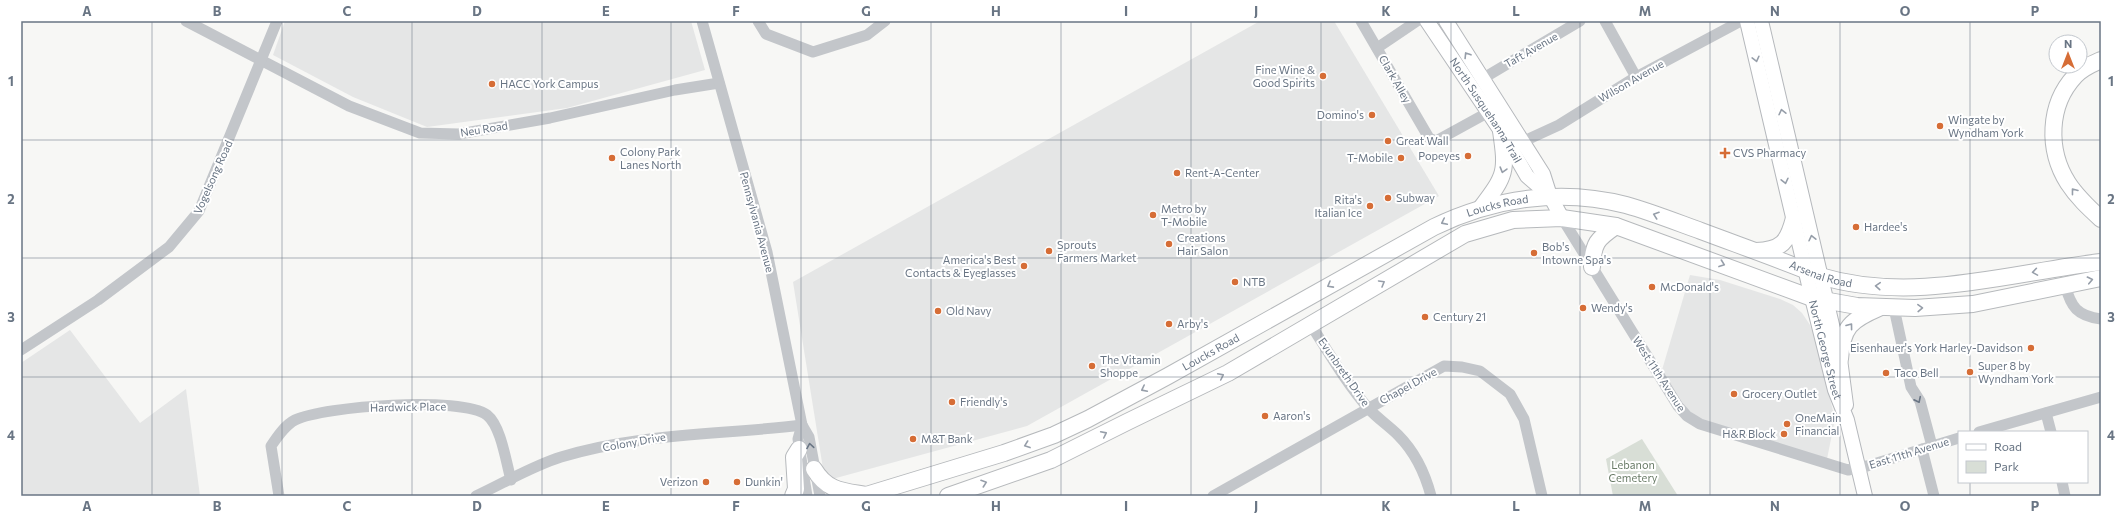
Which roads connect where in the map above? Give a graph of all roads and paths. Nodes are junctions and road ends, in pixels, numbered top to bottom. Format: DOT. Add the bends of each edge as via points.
graph roads {
  1 [pos="186,21"];
  2 [pos="278,21"];
  3 [pos="702,21"];
  4 [pos="758,21"];
  5 [pos="885,21"];
  6 [pos="1361,21"];
  7 [pos="1417,21"];
  8 [pos="1427,21"];
  9 [pos="1446,21"];
  10 [pos="1580,21"];
  11 [pos="1605,21"];
  12 [pos="1741,21"];
  13 [pos="1746,21"];
  14 [pos="1761,21"];
  15 [pos="1377,48"];
  16 [pos="262,60"];
  17 [pos="2101,60"];
  18 [pos="1636,77"];
  19 [pos="1482,78"];
  20 [pos="719,83"];
  21 [pos="1487,112"];
  22 [pos="1501,131"];
  23 [pos="1522,142"];
  24 [pos="1550,196"];
  25 [pos="1480,208"];
  26 [pos="1562,218"];
  27 [pos="1794,218"];
  28 [pos="2101,219"];
  29 [pos="1616,226"];
  30 [pos="1754,251"];
  31 [pos="2101,262"];
  32 [pos="1592,267"];
  33 [pos="1813,274"];
  34 [pos="2101,278"];
  35 [pos="2065,286"];
  36 [pos="1819,299"];
  37 [pos="1887,308"];
  38 [pos="2101,319"];
  39 [pos="1311,325"];
  40 [pos="21,350"];
  41 [pos="1840,359"];
  42 [pos="2101,397"];
  43 [pos="1368,408"];
  44 [pos="2046,414"];
  45 [pos="1847,420"];
  46 [pos="802,425"];
  47 [pos="1983,431"];
  48 [pos="2051,431"];
  49 [pos="1958,438"];
  50 [pos="1927,448"];
  51 [pos="799,449"];
  52 [pos="1859,468"];
  53 [pos="814,469"];
  54 [pos="511,480"];
  55 [pos="2062,483"];
  56 [pos="279,496"];
  57 [pos="476,496"];
  58 [pos="793,496"];
  59 [pos="806,496"];
  60 [pos="820,496"];
  61 [pos="865,496"];
  62 [pos="948,496"];
  63 [pos="1213,496"];
  64 [pos="1431,496"];
  65 [pos="1542,496"];
  66 [pos="1865,496"];
  67 [pos="1934,496"];
  68 [pos="2065,496"];
  1 -- 16 [label="street, Neu Road"];
  2 -- 16 [label="street, Vogelsong Road"];
  3 -- 20 [label="street, Pennsylvania Avenue"];
  4 -- 5 [label="street" via="766,34 813,52 866,35"];
  6 -- 15 [label="street, Clark Alley"];
  7 -- 15 [label="street"];
  8 -- 21 [label="main road, North Susquehanna Trail"];
  19 -- 9 [label="main road, North Susquehanna Trail, one-way"];
  10 -- 19 [label="street, Taft Avenue"];
  11 -- 18 [label="street"];
  12 -- 18 [label="street, Wilson Avenue"];
  13 -- 27 [label="main road, North George Street, one-way"];
  33 -- 14 [label="main road, North George Street, one-way"];
  15 -- 21 [label="street, Clark Alley" via="1429,138 1436,141"];
  16 -- 20 [label="street, Neu Road" via="349,106 420,133 459,134"];
  16 -- 40 [label="street, Vogelsong Road" via="199,211 185,230 170,247 98,300"];
  28 -- 17 [label="highway, one-way" via="2085,205 2068,182 2058,162 2052,130 2064,90 2076,75"];
  18 -- 23 [label="street, Wilson Avenue" via="1559,125"];
  19 -- 23 [label="main road, North Susquehanna Trail"];
  20 -- 46 [label="street, Pennsylvania Avenue" via="767,252"];
  21 -- 22 [label="main road, North Susquehanna Trail"];
  22 -- 24 [label="main road, North Susquehanna Trail" via="1527,176"];
  22 -- 25 [label="highway, one-way" via="1505,163 1500,182"];
  23 -- 24 [label="main road, North Susquehanna Trail" via="1542,174"];
  24 -- 25 [label="highway, Loucks Road"];
  24 -- 26 [label="main road, North Susquehanna Trail"];
  30 -- 24 [label="highway, Arsenal Road, one-way" via="1626,205 1577,197"];
  25 -- 61 [label="highway, Loucks Road, one-way" via="1434,227 1168,376 1054,435"];
  26 -- 29 [label="highway, Arsenal Road"];
  26 -- 32 [label="street, West 11th Avenue"];
  39 -- 26 [label="highway, Loucks Road, one-way" via="1464,234 1513,220"];
  27 -- 30 [label="highway" via="1790,234 1784,243 1770,250"];
  27 -- 33 [label="main road, North George Street"];
  29 -- 32 [label="highway" via="1596,242"];
  29 -- 36 [label="highway, Arsenal Road, one-way"];
  30 -- 33 [label="highway, Arsenal Road"];
  31 -- 33 [label="highway, Arsenal Road, one-way" via="1931,286 1864,285"];
  32 -- 52 [label="street, West 11th Avenue" via="1678,406 1687,416 1717,430 1848,470"];
  33 -- 36 [label="main road, North George Street"];
  35 -- 34 [label="highway, Arsenal Road, one-way"];
  37 -- 35 [label="highway, Arsenal Road, one-way" via="1973,304"];
  35 -- 38 [label="street" via="2074,309 2083,315"];
  36 -- 37 [label="highway, Arsenal Road"];
  36 -- 41 [label="main road, North George Street"];
  36 -- 45 [label="main road, North George Street" via="1835,390"];
  41 -- 37 [label="highway, one-way" via="1841,341 1857,318"];
  37 -- 50 [label="street, one-way" via="1911,387 1920,401"];
  39 -- 43 [label="street, Evunbreth Drive"];
  62 -- 39 [label="highway, Loucks Road, one-way" via="1051,460 1228,373"];
  41 -- 45 [label="main road, North George Street"];
  42 -- 44 [label="street"];
  43 -- 63 [label="street, Chapel Drive"];
  43 -- 64 [label="street, Evunbreth Drive" via="1398,436 1417,459"];
  43 -- 65 [label="street, Chapel Drive" via="1444,366 1480,371 1510,394 1524,419"];
  44 -- 47 [label="street"];
  44 -- 48 [label="street"];
  45 -- 52 [label="main road, North George Street"];
  46 -- 51 [label="street, Pennsylvania Avenue" via="798,439"];
  53 -- 46 [label="street, Pennsylvania Avenue, one-way" via="809,437"];
  46 -- 54 [label="street, Colony Drive" via="758,431 633,440 561,457"];
  49 -- 50 [label="street, East 11th Avenue"];
  50 -- 52 [label="street, East 11th Avenue"];
  50 -- 67 [label="street"];
  51 -- 58 [label="highway" via="794,457 796,489"];
  51 -- 59 [label="street, Pennsylvania Avenue"];
  52 -- 66 [label="main road, North George Street"];
  53 -- 60 [label="street, Pennsylvania Avenue"];
  53 -- 61 [label="highway" via="821,480 832,487"];
  54 -- 56 [label="street, Hardwick Place" via="497,430 492,420 480,411 463,407 379,405 312,414 294,420 271,446"];
  54 -- 57 [label="street, Colony Drive"];
  55 -- 68 [label="street"];
}
